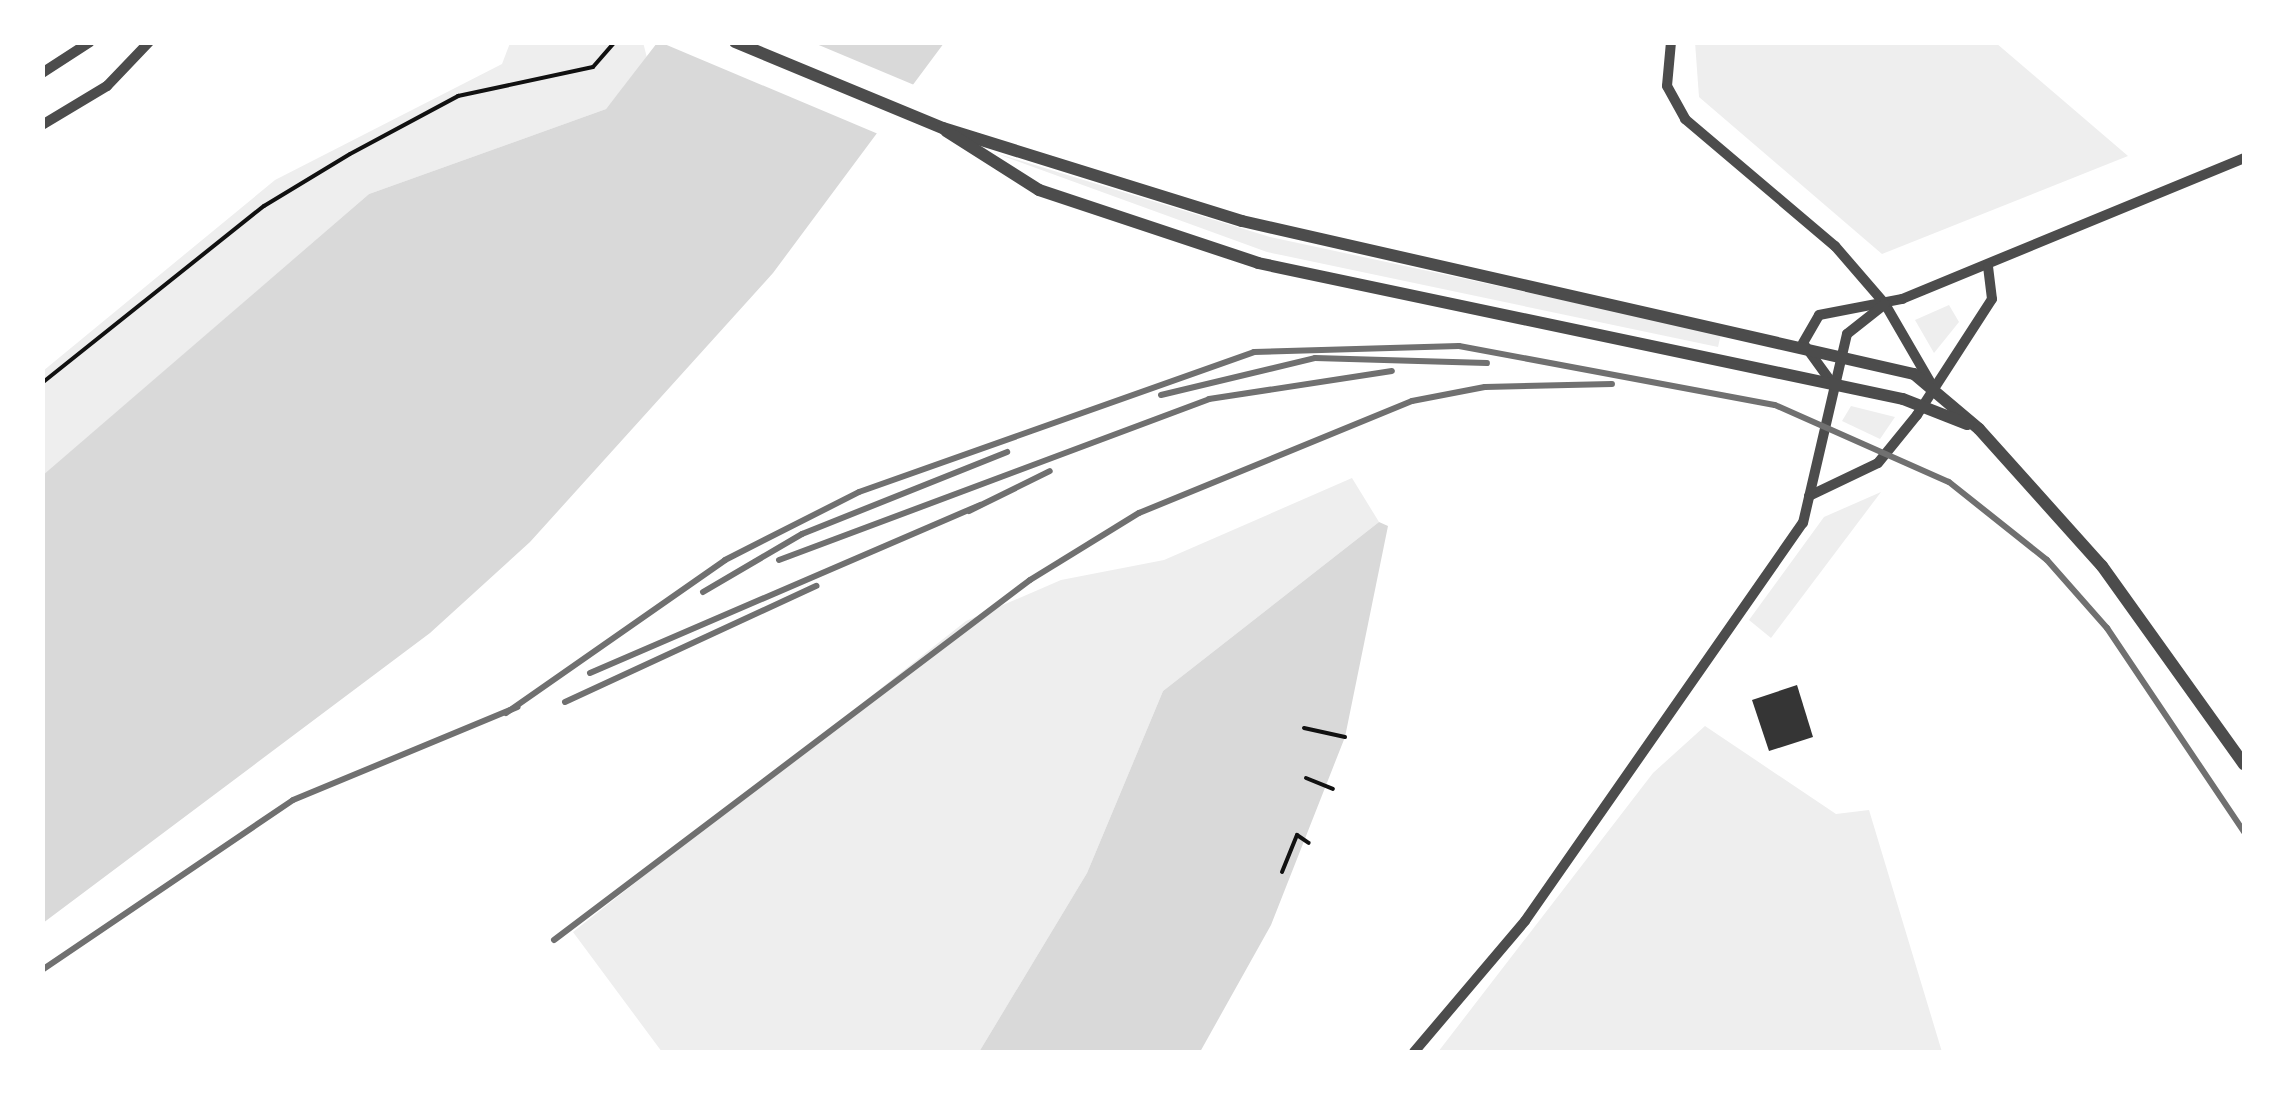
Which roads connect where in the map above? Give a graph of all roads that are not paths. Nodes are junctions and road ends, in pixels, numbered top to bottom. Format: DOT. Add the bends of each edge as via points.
graph roads {
  1 [pos="90,42"];
  2 [pos="149,42"];
  3 [pos="735,42"];
  4 [pos="1671,42"];
  5 [pos="42,73"];
  6 [pos="42,126"];
  7 [pos="943,128"];
  8 [pos="2244,158"];
  9 [pos="1988,267"];
  10 [pos="1884,304"];
  11 [pos="1803,343"];
  12 [pos="1841,352"];
  13 [pos="1832,383"];
  14 [pos="1932,385"];
  15 [pos="1923,404"];
  16 [pos="1978,429"];
  17 [pos="1809,496"];
  18 [pos="2244,764"];
  19 [pos="1414,1052"];
  1 -- 5 [label="street"];
  2 -- 6 [label="street" via="107,86"];
  3 -- 7 [label="street"];
  4 -- 10 [label="street" via="1667,86 1684,120 1835,246"];
  7 -- 11 [label="street" via="1289,233"];
  7 -- 13 [label="street" via="1039,190 1258,263"];
  8 -- 9 [label="street"];
  9 -- 10 [label="street"];
  9 -- 14 [label="street" via="1992,299"];
  10 -- 11 [label="street" via="1820,315"];
  10 -- 12 [label="street" via="1847,334"];
  10 -- 14 [label="street"];
  11 -- 12 [label="street"];
  11 -- 13 [label="street"];
  12 -- 13 [label="street"];
  12 -- 14 [label="street"];
  13 -- 15 [label="street"];
  13 -- 17 [label="street"];
  14 -- 15 [label="street"];
  14 -- 16 [label="street"];
  15 -- 16 [label="street"];
  15 -- 17 [label="street" via="1878,463"];
  16 -- 18 [label="street" via="2130,600"];
  17 -- 19 [label="street" via="1803,523 1670,722 1525,922"];
}
